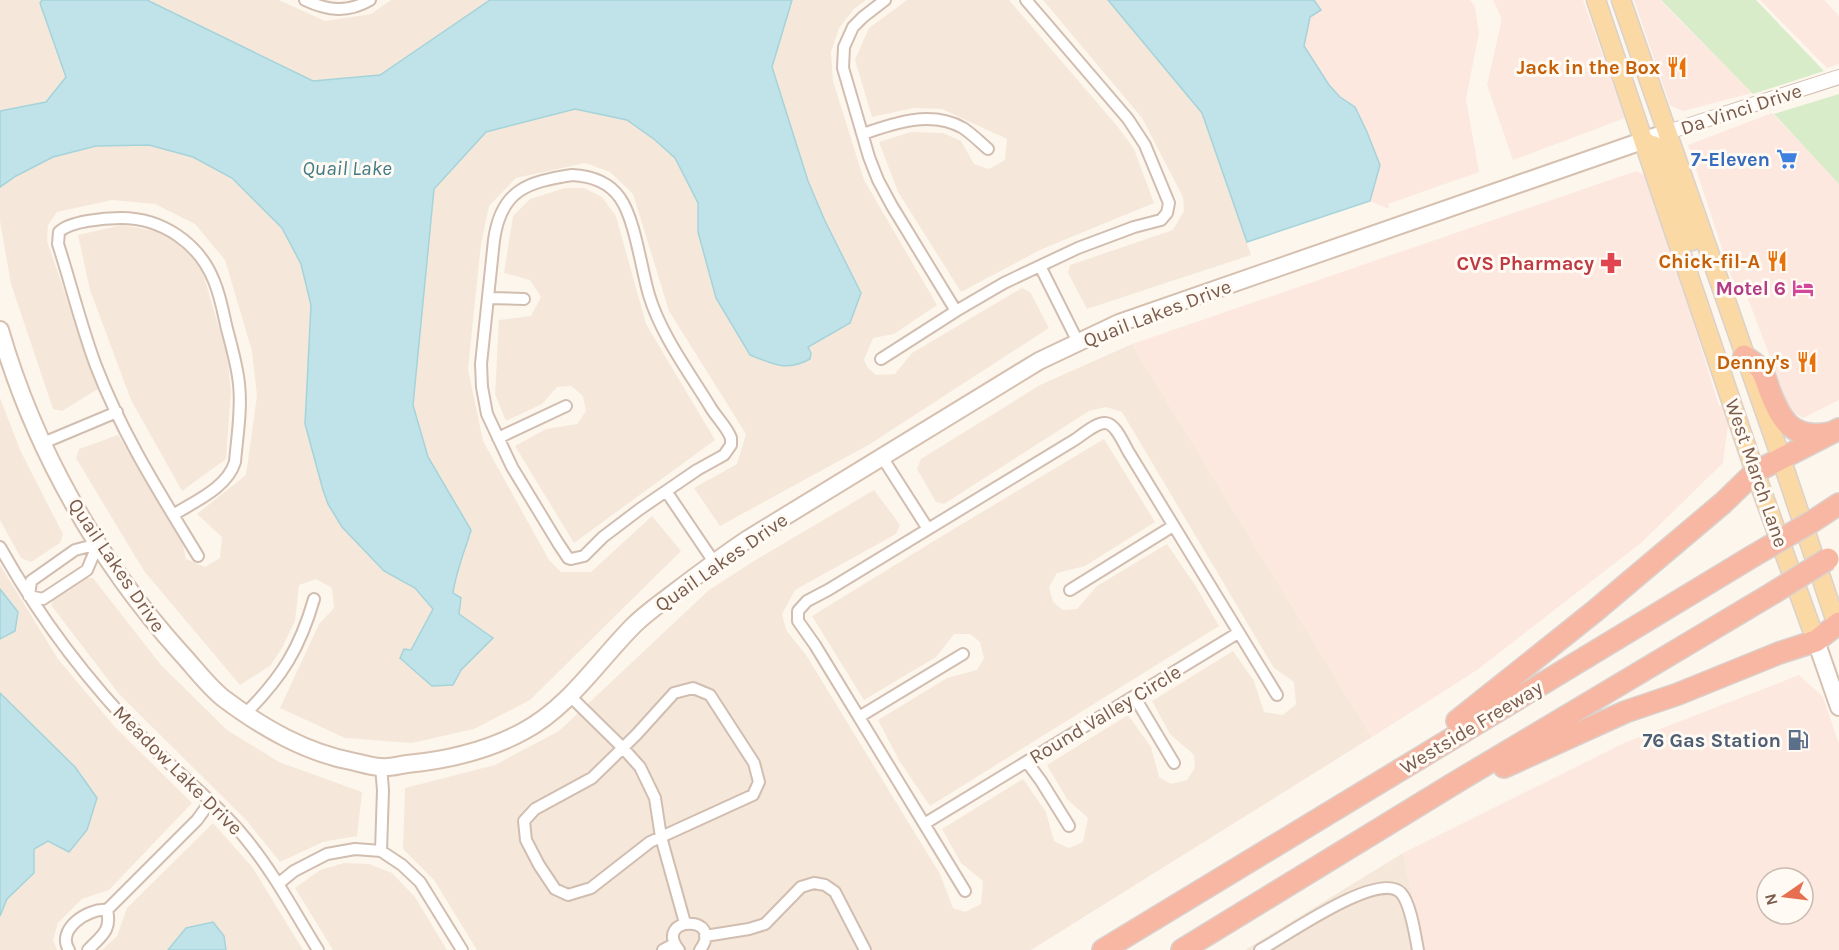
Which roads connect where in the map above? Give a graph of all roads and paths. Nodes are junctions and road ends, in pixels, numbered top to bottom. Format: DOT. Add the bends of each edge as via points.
graph roads {
  1 [pos="305,0"];
  2 [pos="370,0"];
  3 [pos="885,0"];
  4 [pos="1026,0"];
  5 [pos="1596,0"];
  6 [pos="1621,0"];
  7 [pos="1839,77"];
  8 [pos="1668,132"];
  9 [pos="863,134"];
  10 [pos="1644,142"];
  11 [pos="988,149"];
  12 [pos="1040,266"];
  13 [pos="488,298"];
  14 [pos="524,299"];
  15 [pos="956,311"];
  16 [pos="0,330"];
  17 [pos="1078,342"];
  18 [pos="1744,356"];
  19 [pos="881,359"];
  20 [pos="1761,401"];
  21 [pos="566,406"];
  22 [pos="117,412"];
  23 [pos="1835,431"];
  24 [pos="498,438"];
  25 [pos="43,442"];
  26 [pos="882,457"];
  27 [pos="1781,458"];
  28 [pos="1755,472"];
  29 [pos="666,491"];
  30 [pos="1839,504"];
  31 [pos="173,515"];
  32 [pos="1173,526"];
  33 [pos="928,530"];
  34 [pos="98,544"];
  35 [pos="0,547"];
  36 [pos="1833,555"];
  37 [pos="198,556"];
  38 [pos="714,562"];
  39 [pos="1070,590"];
  40 [pos="29,596"];
  41 [pos="314,599"];
  42 [pos="1838,627"];
  43 [pos="1239,633"];
  44 [pos="1816,641"];
  45 [pos="963,654"];
  46 [pos="1277,695"];
  47 [pos="570,696"];
  48 [pos="1134,696"];
  49 [pos="1839,707"];
  50 [pos="246,713"];
  51 [pos="859,717"];
  52 [pos="622,748"];
  53 [pos="1027,762"];
  54 [pos="1174,763"];
  55 [pos="381,767"];
  56 [pos="1381,780"];
  57 [pos="1458,781"];
  58 [pos="210,802"];
  59 [pos="924,824"];
  60 [pos="1069,826"];
  61 [pos="661,837"];
  62 [pos="381,851"];
  63 [pos="278,884"];
  64 [pos="965,891"];
  65 [pos="106,910"];
  66 [pos="685,923"];
  67 [pos="705,936"];
  68 [pos="676,947"];
  69 [pos="1265,949"];
  70 [pos="69,950"];
  71 [pos="88,950"];
  72 [pos="318,950"];
  73 [pos="462,950"];
  74 [pos="663,950"];
  75 [pos="700,950"];
  76 [pos="865,950"];
  77 [pos="1103,950"];
  78 [pos="1182,950"];
  79 [pos="1418,950"];
  1 -- 2 [label="street" via="336,9"];
  3 -- 9 [label="street" via="857,22 844,47 843,68"];
  4 -- 12 [label="street" via="1128,119 1169,203 1161,220 1097,240"];
  5 -- 10 [label="main road, West March Lane"];
  6 -- 8 [label="main road, West March Lane"];
  7 -- 8 [label="street, Da Vinci Drive"];
  8 -- 10 [label="main road, Da Vinci Drive"];
  8 -- 18 [label="main road, West March Lane"];
  9 -- 11 [label="street" via="906,121 935,120 963,128"];
  9 -- 15 [label="street" via="878,180"];
  10 -- 17 [label="main road, Quail Lakes Drive" via="1150,312"];
  10 -- 20 [label="main road" via="1661,153 1741,382"];
  10 -- 28 [label="main road, West March Lane"];
  12 -- 15 [label="street"];
  12 -- 17 [label="street"];
  13 -- 14 [label="street"];
  13 -- 24 [label="street" via="482,387 486,414"];
  13 -- 29 [label="street" via="496,225 502,209 516,194 528,186 572,175 594,178 616,193 627,210 649,295 661,325 731,438 724,455"];
  15 -- 19 [label="street"];
  16 -- 25 [label="main road, Quail Lakes Drive" via="18,386"];
  17 -- 26 [label="main road, Quail Lakes Drive"];
  18 -- 20 [label="main road, West March Lane"];
  18 -- 23 [label="highway" via="1762,370 1785,422 1810,434"];
  20 -- 27 [label="main road, West March Lane"];
  21 -- 24 [label="street"];
  22 -- 25 [label="street"];
  22 -- 31 [label="street"];
  22 -- 31 [label="street" via="81,321 58,238 59,232 68,226 130,218 154,223 176,234 202,259 217,288 235,358 239,411 235,462 224,481"];
  23 -- 27 [label="highway"];
  24 -- 29 [label="street" via="571,560 584,556 603,537"];
  25 -- 34 [label="main road, Quail Lakes Drive"];
  26 -- 33 [label="street"];
  26 -- 38 [label="main road, Quail Lakes Drive"];
  27 -- 28 [label="highway"];
  27 -- 42 [label="main road, West March Lane"];
  28 -- 44 [label="main road, West March Lane"];
  28 -- 56 [label="highway" via="1595,611"];
  29 -- 38 [label="street"];
  30 -- 56 [label="highway, Westside Freeway, bridge"];
  31 -- 37 [label="street"];
  32 -- 33 [label="street" via="1117,430 1105,423 1097,424"];
  32 -- 39 [label="street"];
  32 -- 43 [label="street"];
  33 -- 51 [label="street" via="807,601 798,611 798,621"];
  34 -- 40 [label="street" via="75,550 31,581"];
  34 -- 40 [label="street" via="87,570 43,599"];
  34 -- 50 [label="main road, Quail Lakes Drive" via="169,640 222,696"];
  35 -- 40 [label="street, Meadow Lake Drive"];
  36 -- 57 [label="highway, Westside Freeway, bridge"];
  38 -- 47 [label="main road, Quail Lakes Drive" via="635,624"];
  40 -- 58 [label="street, Meadow Lake Drive" via="110,702"];
  41 -- 50 [label="street" via="307,624 289,660 267,692"];
  42 -- 44 [label="highway"];
  43 -- 46 [label="street"];
  43 -- 48 [label="street, Round Valley Circle"];
  44 -- 49 [label="main road, West March Lane"];
  44 -- 57 [label="highway" via="1625,712 1487,775"];
  45 -- 51 [label="street"];
  47 -- 52 [label="street"];
  47 -- 55 [label="main road, Quail Lakes Drive" via="543,720 491,747 450,759"];
  48 -- 53 [label="street, Round Valley Circle"];
  48 -- 54 [label="street"];
  50 -- 55 [label="main road, Quail Lakes Drive" via="287,740 314,752"];
  51 -- 59 [label="street"];
  52 -- 61 [label="street" via="640,767 655,798"];
  52 -- 61 [label="street" via="592,778 535,809 524,821 526,840 555,889 568,895 591,888"];
  52 -- 61 [label="street" via="674,693 693,688 710,694 754,763 759,782 753,795"];
  53 -- 59 [label="street, Round Valley Circle"];
  53 -- 60 [label="street"];
  55 -- 62 [label="street"];
  56 -- 77 [label="highway, Westside Freeway"];
  57 -- 78 [label="highway, Westside Freeway"];
  58 -- 63 [label="street, Meadow Lake Drive" via="246,838"];
  58 -- 65 [label="street" via="197,820"];
  59 -- 64 [label="street"];
  61 -- 66 [label="street"];
  62 -- 63 [label="street" via="355,849 327,854"];
  62 -- 73 [label="street" via="420,882"];
  63 -- 72 [label="street, Meadow Lake Drive"];
  65 -- 70 [label="street" via="89,912 77,921 66,938"];
  65 -- 71 [label="street" via="107,929"];
  66 -- 67 [label="street" via="700,926"];
  66 -- 68 [label="street" via="676,929"];
  67 -- 75 [label="street"];
  67 -- 76 [label="street" via="765,924 801,887 814,883 835,892"];
  68 -- 74 [label="street"];
  69 -- 79 [label="street" via="1324,910 1353,896 1388,888 1402,894"];
}
